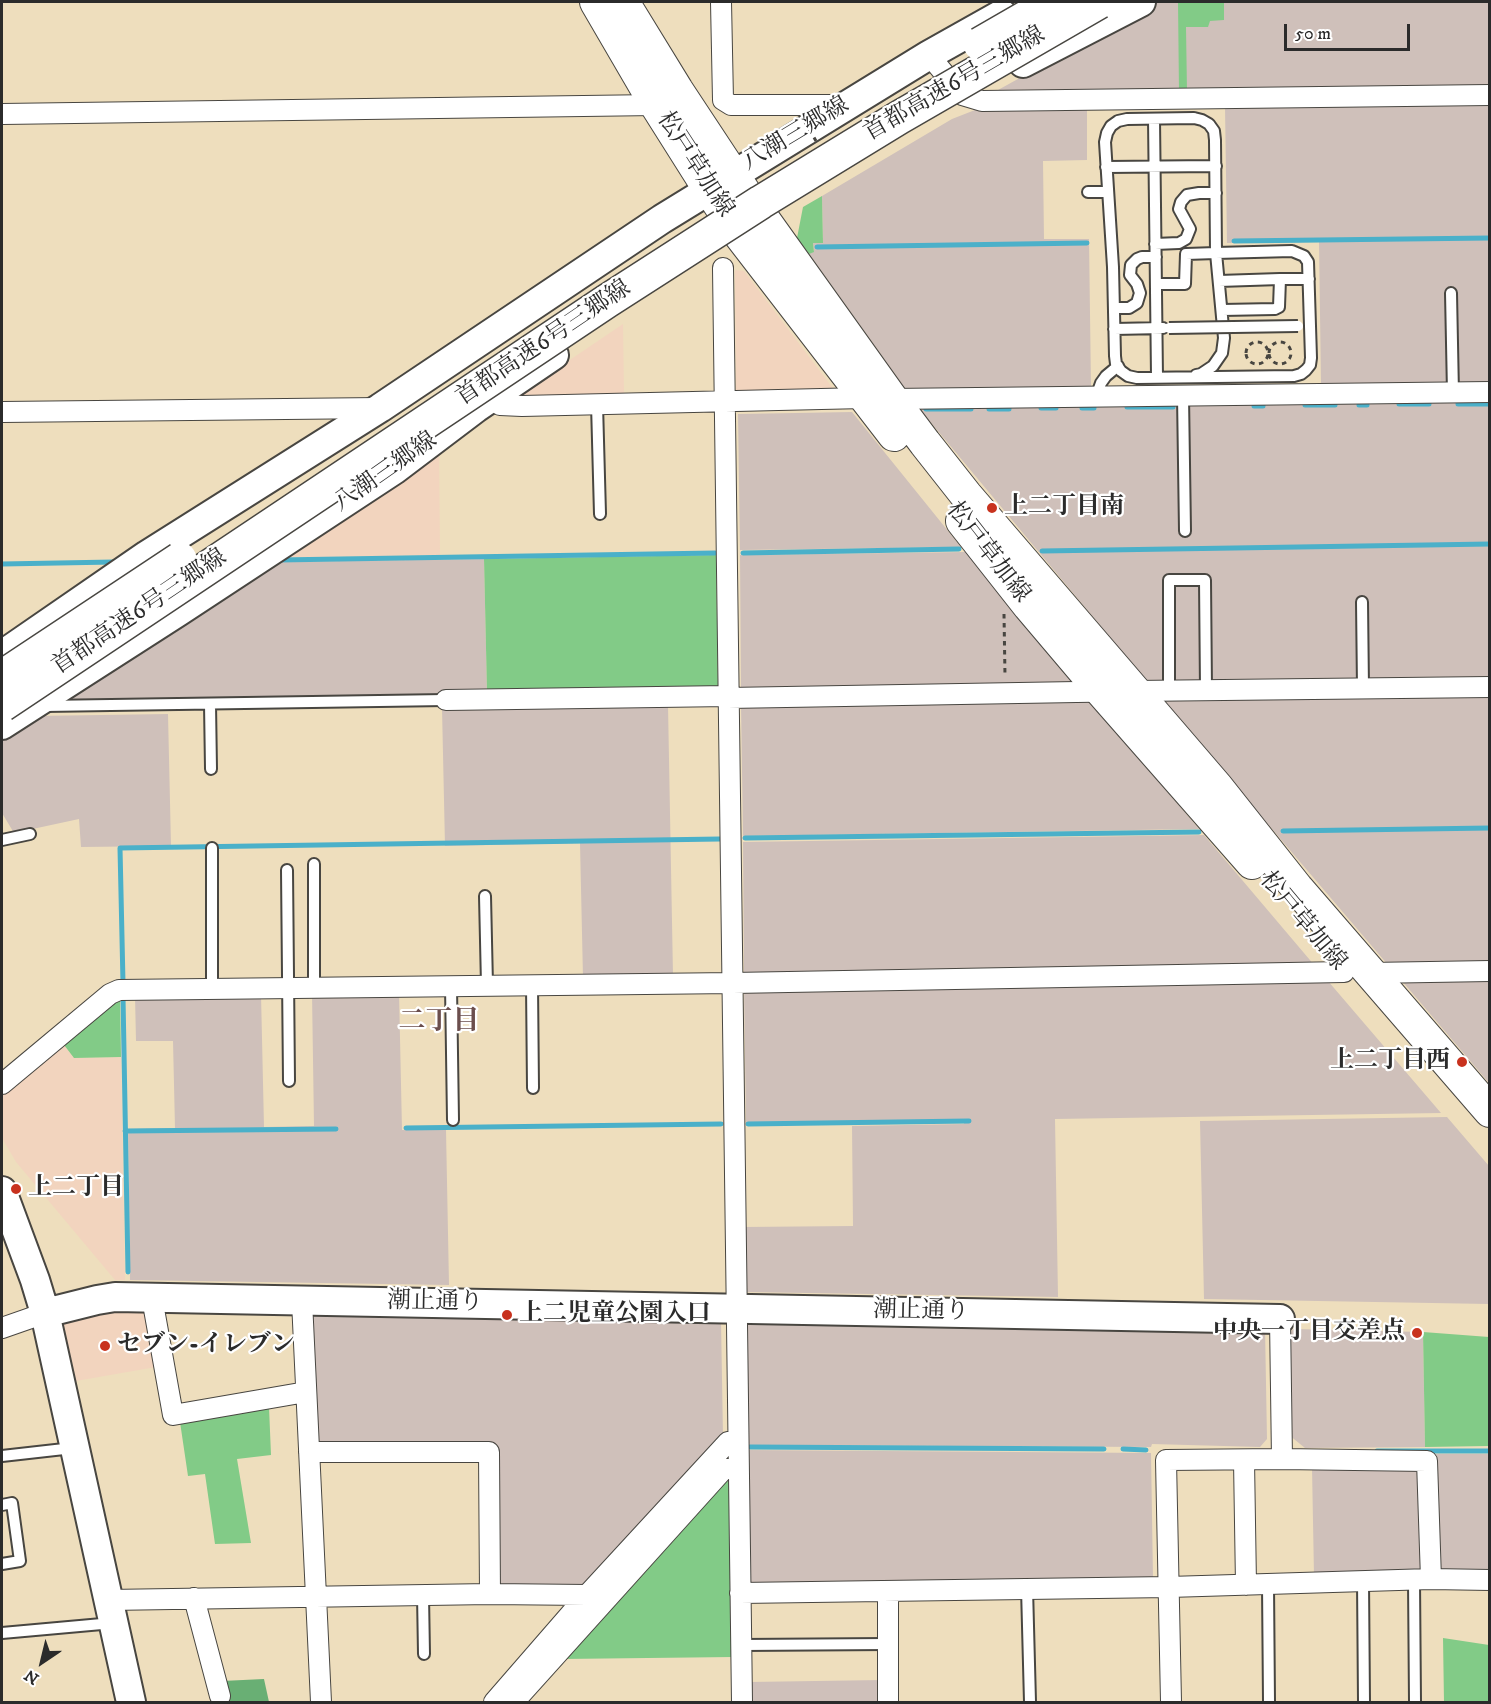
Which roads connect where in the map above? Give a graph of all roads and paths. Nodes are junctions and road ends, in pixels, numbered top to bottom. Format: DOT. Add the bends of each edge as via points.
graph roads {
  1 [pos="596,2"];
  2 [pos="623,2"];
  3 [pos="721,2"];
  4 [pos="1026,2"];
  5 [pos="1053,2"];
  6 [pos="1099,2"];
  7 [pos="1141,2"];
  8 [pos="929,55"];
  9 [pos="962,95"];
  10 [pos="1490,95"];
  11 [pos="656,105"];
  12 [pos="846,105"];
  13 [pos="2,114"];
  14 [pos="1154,118"];
  15 [pos="1216,166"];
  16 [pos="1106,167"];
  17 [pos="1154,167"];
  18 [pos="1088,192"];
  19 [pos="1107,192"];
  20 [pos="1216,193"];
  21 [pos="735,203"];
  22 [pos="1155,244"];
  23 [pos="1216,254"];
  24 [pos="1156,257"];
  25 [pos="723,268"];
  26 [pos="1280,279"];
  27 [pos="1309,279"];
  28 [pos="1219,281"];
  29 [pos="1156,284"];
  30 [pos="1451,293"];
  31 [pos="1114,308"];
  32 [pos="1222,310"];
  33 [pos="1310,325"];
  34 [pos="1157,328"];
  35 [pos="1114,329"];
  36 [pos="1269,353"];
  37 [pos="447,363"];
  38 [pos="1118,366"];
  39 [pos="1157,377"];
  40 [pos="1185,386"];
  41 [pos="1490,392"];
  42 [pos="1453,393"];
  43 [pos="1096,397"];
  44 [pos="878,398"];
  45 [pos="725,401"];
  46 [pos="484,404"];
  47 [pos="597,404"];
  48 [pos="380,408"];
  49 [pos="2,412"];
  50 [pos="600,514"];
  51 [pos="1185,531"];
  52 [pos="1362,602"];
  53 [pos="1004,613"];
  54 [pos="2,655"];
  55 [pos="2,677"];
  56 [pos="1490,687"];
  57 [pos="1363,688"];
  58 [pos="1169,690"];
  59 [pos="1206,690"];
  60 [pos="1101,691"];
  61 [pos="1135,691"];
  62 [pos="1005,693"];
  63 [pos="728,697"];
  64 [pos="446,700"];
  65 [pos="210,704"];
  66 [pos="15,706"];
  67 [pos="2,724"];
  68 [pos="211,769"];
  69 [pos="30,834"];
  70 [pos="2,840"];
  71 [pos="212,848"];
  72 [pos="314,864"];
  73 [pos="287,870"];
  74 [pos="485,896"];
  75 [pos="1490,971"];
  76 [pos="1357,972"];
  77 [pos="733,983"];
  78 [pos="487,985"];
  79 [pos="532,985"];
  80 [pos="451,986"];
  81 [pos="287,987"];
  82 [pos="314,987"];
  83 [pos="212,988"];
  84 [pos="290,1081"];
  85 [pos="2,1084"];
  86 [pos="533,1088"];
  87 [pos="1490,1111"];
  88 [pos="453,1120"];
  89 [pos="2,1191"];
  90 [pos="152,1298"];
  91 [pos="302,1301"];
  92 [pos="737,1309"];
  93 [pos="45,1313"];
  94 [pos="1280,1319"];
  95 [pos="2,1328"];
  96 [pos="306,1392"];
  97 [pos="738,1442"];
  98 [pos="76,1447"];
  99 [pos="309,1452"];
  100 [pos="2,1456"];
  101 [pos="1282,1459"];
  102 [pos="1244,1460"];
  103 [pos="738,1469"];
  104 [pos="2,1505"];
  105 [pos="2,1564"];
  106 [pos="1423,1580"];
  107 [pos="1490,1580"];
  108 [pos="1363,1581"];
  109 [pos="1246,1585"];
  110 [pos="1268,1585"];
  111 [pos="1169,1587"];
  112 [pos="1028,1588"];
  113 [pos="888,1591"];
  114 [pos="740,1593"];
  115 [pos="490,1594"];
  116 [pos="423,1595"];
  117 [pos="587,1595"];
  118 [pos="315,1596"];
  119 [pos="194,1598"];
  120 [pos="111,1611"];
  121 [pos="2,1633"];
  122 [pos="888,1644"];
  123 [pos="741,1645"];
  124 [pos="423,1654"];
  125 [pos="220,1696"];
  126 [pos="131,1702"];
  127 [pos="321,1702"];
  128 [pos="494,1702"];
  129 [pos="514,1702"];
  130 [pos="742,1702"];
  131 [pos="888,1702"];
  132 [pos="1030,1702"];
  133 [pos="1171,1702"];
  134 [pos="1269,1702"];
  135 [pos="1365,1702"];
  136 [pos="1414,1702"];
  1 -- 11 [label="main road, 松戸草加線"];
  2 -- 21 [label="main road, 松戸草加線" via="666,73"];
  3 -- 12 [label="street" via="723,100 731,105"];
  4 -- 8 [label="main road, 八潮三郷線"];
  5 -- 55 [label="highway, 首都高速6号三郷線, bridge" via="886,98 750,183"];
  6 -- 66 [label="highway, 首都高速6号三郷線, bridge" via="761,202 578,321"];
  7 -- 9 [label="main road, 八潮三郷線"];
  8 -- 9 [label="street"];
  8 -- 12 [label="main road, 八潮三郷線"];
  9 -- 10 [label="street" via="982,101"];
  9 -- 21 [label="main road, 八潮三郷線"];
  11 -- 13 [label="street"];
  11 -- 21 [label="main road, 松戸草加線"];
  12 -- 21 [label="main road, 八潮三郷線"];
  14 -- 15 [label="lane" via="1194,118 1209,124 1214,131"];
  14 -- 16 [label="lane" via="1127,119 1111,126 1105,142"];
  14 -- 17 [label="lane"];
  15 -- 17 [label="lane"];
  15 -- 20 [label="lane"];
  16 -- 17 [label="lane"];
  16 -- 19 [label="lane"];
  17 -- 22 [label="lane"];
  18 -- 19 [label="lane"];
  19 -- 31 [label="lane"];
  20 -- 22 [label="lane" via="1187,195 1179,209 1190,229 1186,238 1179,243"];
  20 -- 23 [label="lane"];
  21 -- 37 [label="main road, 八潮三郷線" via="515,318"];
  21 -- 44 [label="main road, 松戸草加線"];
  21 -- 46 [label="main road, 八潮三郷線" via="668,276"];
  22 -- 24 [label="lane"];
  23 -- 27 [label="lane" via="1292,251 1308,262"];
  23 -- 28 [label="lane"];
  23 -- 29 [label="lane" via="1186,254 1185,284"];
  24 -- 29 [label="lane"];
  24 -- 31 [label="lane" via="1142,257 1131,265 1130,275 1140,293 1137,303 1129,308"];
  25 -- 45 [label="street"];
  26 -- 27 [label="lane"];
  26 -- 28 [label="lane"];
  26 -- 32 [label="lane" via="1279,307"];
  27 -- 33 [label="lane"];
  28 -- 32 [label="lane"];
  29 -- 34 [label="lane"];
  30 -- 42 [label="lane"];
  31 -- 35 [label="lane"];
  32 -- 40 [label="lane" via="1222,353 1214,366"];
  33 -- 34 [label="lane, bridge"];
  33 -- 40 [label="lane" via="1310,365 1301,374"];
  34 -- 35 [label="lane"];
  34 -- 39 [label="lane"];
  35 -- 38 [label="lane"];
  36 -- 36 [label="path" via="1277,341 1288,345 1291,352 1281,364 1274,362"];
  36 -- 36 [label="path" via="1258,364 1251,362 1246,353 1251,343 1259,341"];
  37 -- 46 [label="street"];
  37 -- 48 [label="main road, 八潮三郷線"];
  38 -- 39 [label="lane" via="1128,376"];
  38 -- 43 [label="lane" via="1101,383"];
  39 -- 40 [label="lane"];
  40 -- 42 [label="street"];
  40 -- 43 [label="street"];
  40 -- 51 [label="lane"];
  41 -- 42 [label="street"];
  43 -- 44 [label="street"];
  44 -- 45 [label="street"];
  44 -- 60 [label="main road, 松戸草加線" via="1029,606"];
  44 -- 61 [label="main road, 松戸草加線"];
  45 -- 47 [label="street"];
  45 -- 63 [label="street"];
  46 -- 47 [label="street"];
  46 -- 66 [label="main road, 八潮三郷線" via="384,477 178,612"];
  47 -- 50 [label="lane"];
  48 -- 49 [label="street"];
  48 -- 54 [label="main road, 八潮三郷線" via="147,555"];
  52 -- 57 [label="lane"];
  53 -- 62 [label="path"];
  56 -- 57 [label="street"];
  57 -- 59 [label="street"];
  58 -- 59 [label="street"];
  58 -- 59 [label="lane" via="1168,580 1205,579"];
  58 -- 61 [label="street"];
  60 -- 61 [label="street"];
  60 -- 62 [label="street"];
  60 -- 76 [label="main road, 松戸草加線" via="1252,862"];
  61 -- 76 [label="main road, 松戸草加線" via="1297,888"];
  62 -- 63 [label="street"];
  63 -- 64 [label="street"];
  63 -- 77 [label="street"];
  64 -- 65 [label="lane"];
  65 -- 66 [label="lane"];
  65 -- 68 [label="lane"];
  66 -- 67 [label="main road, 八潮三郷線"];
  69 -- 70 [label="lane"];
  71 -- 83 [label="lane"];
  72 -- 82 [label="lane"];
  73 -- 81 [label="lane"];
  74 -- 78 [label="lane"];
  75 -- 76 [label="street"];
  76 -- 77 [label="street"];
  76 -- 87 [label="main road, 松戸草加線"];
  77 -- 79 [label="street"];
  77 -- 92 [label="street"];
  78 -- 79 [label="street"];
  78 -- 80 [label="street"];
  79 -- 86 [label="lane"];
  80 -- 82 [label="street"];
  80 -- 88 [label="lane"];
  81 -- 82 [label="street"];
  81 -- 83 [label="street"];
  81 -- 84 [label="lane"];
  83 -- 85 [label="street" via="119,990 110,994"];
  89 -- 93 [label="main road" via="15,1237"];
  90 -- 91 [label="main road, 潮止通り"];
  90 -- 93 [label="main road, 潮止通り" via="97,1300"];
  90 -- 96 [label="street" via="173,1414"];
  91 -- 92 [label="main road, 潮止通り"];
  91 -- 96 [label="street"];
  92 -- 94 [label="main road, 潮止通り"];
  92 -- 97 [label="street"];
  93 -- 95 [label="street"];
  93 -- 98 [label="main road"];
  94 -- 101 [label="street"];
  96 -- 99 [label="street"];
  97 -- 103 [label="street"];
  97 -- 117 [label="street" via="728,1442"];
  98 -- 100 [label="lane"];
  98 -- 120 [label="main road"];
  99 -- 115 [label="street" via="489,1452"];
  99 -- 118 [label="street"];
  101 -- 102 [label="street"];
  101 -- 106 [label="street" via="1427,1461"];
  102 -- 109 [label="street"];
  102 -- 111 [label="street" via="1166,1460"];
  103 -- 114 [label="street"];
  103 -- 129 [label="street" via="724,1469"];
  104 -- 105 [label="lane" via="12,1503 20,1561"];
  106 -- 107 [label="street"];
  106 -- 108 [label="street"];
  106 -- 136 [label="lane"];
  108 -- 110 [label="street"];
  108 -- 135 [label="lane"];
  109 -- 110 [label="street"];
  109 -- 111 [label="street"];
  110 -- 134 [label="lane"];
  111 -- 112 [label="street"];
  111 -- 133 [label="street"];
  112 -- 113 [label="street"];
  112 -- 132 [label="lane"];
  113 -- 114 [label="street"];
  113 -- 122 [label="street"];
  114 -- 123 [label="street"];
  115 -- 116 [label="street"];
  115 -- 117 [label="street"];
  116 -- 118 [label="street"];
  116 -- 124 [label="lane"];
  117 -- 128 [label="street"];
  118 -- 119 [label="street"];
  118 -- 127 [label="street"];
  119 -- 120 [label="street"];
  119 -- 125 [label="street"];
  120 -- 121 [label="lane"];
  120 -- 126 [label="main road"];
  122 -- 123 [label="lane"];
  122 -- 131 [label="street"];
  123 -- 130 [label="street"];
}
